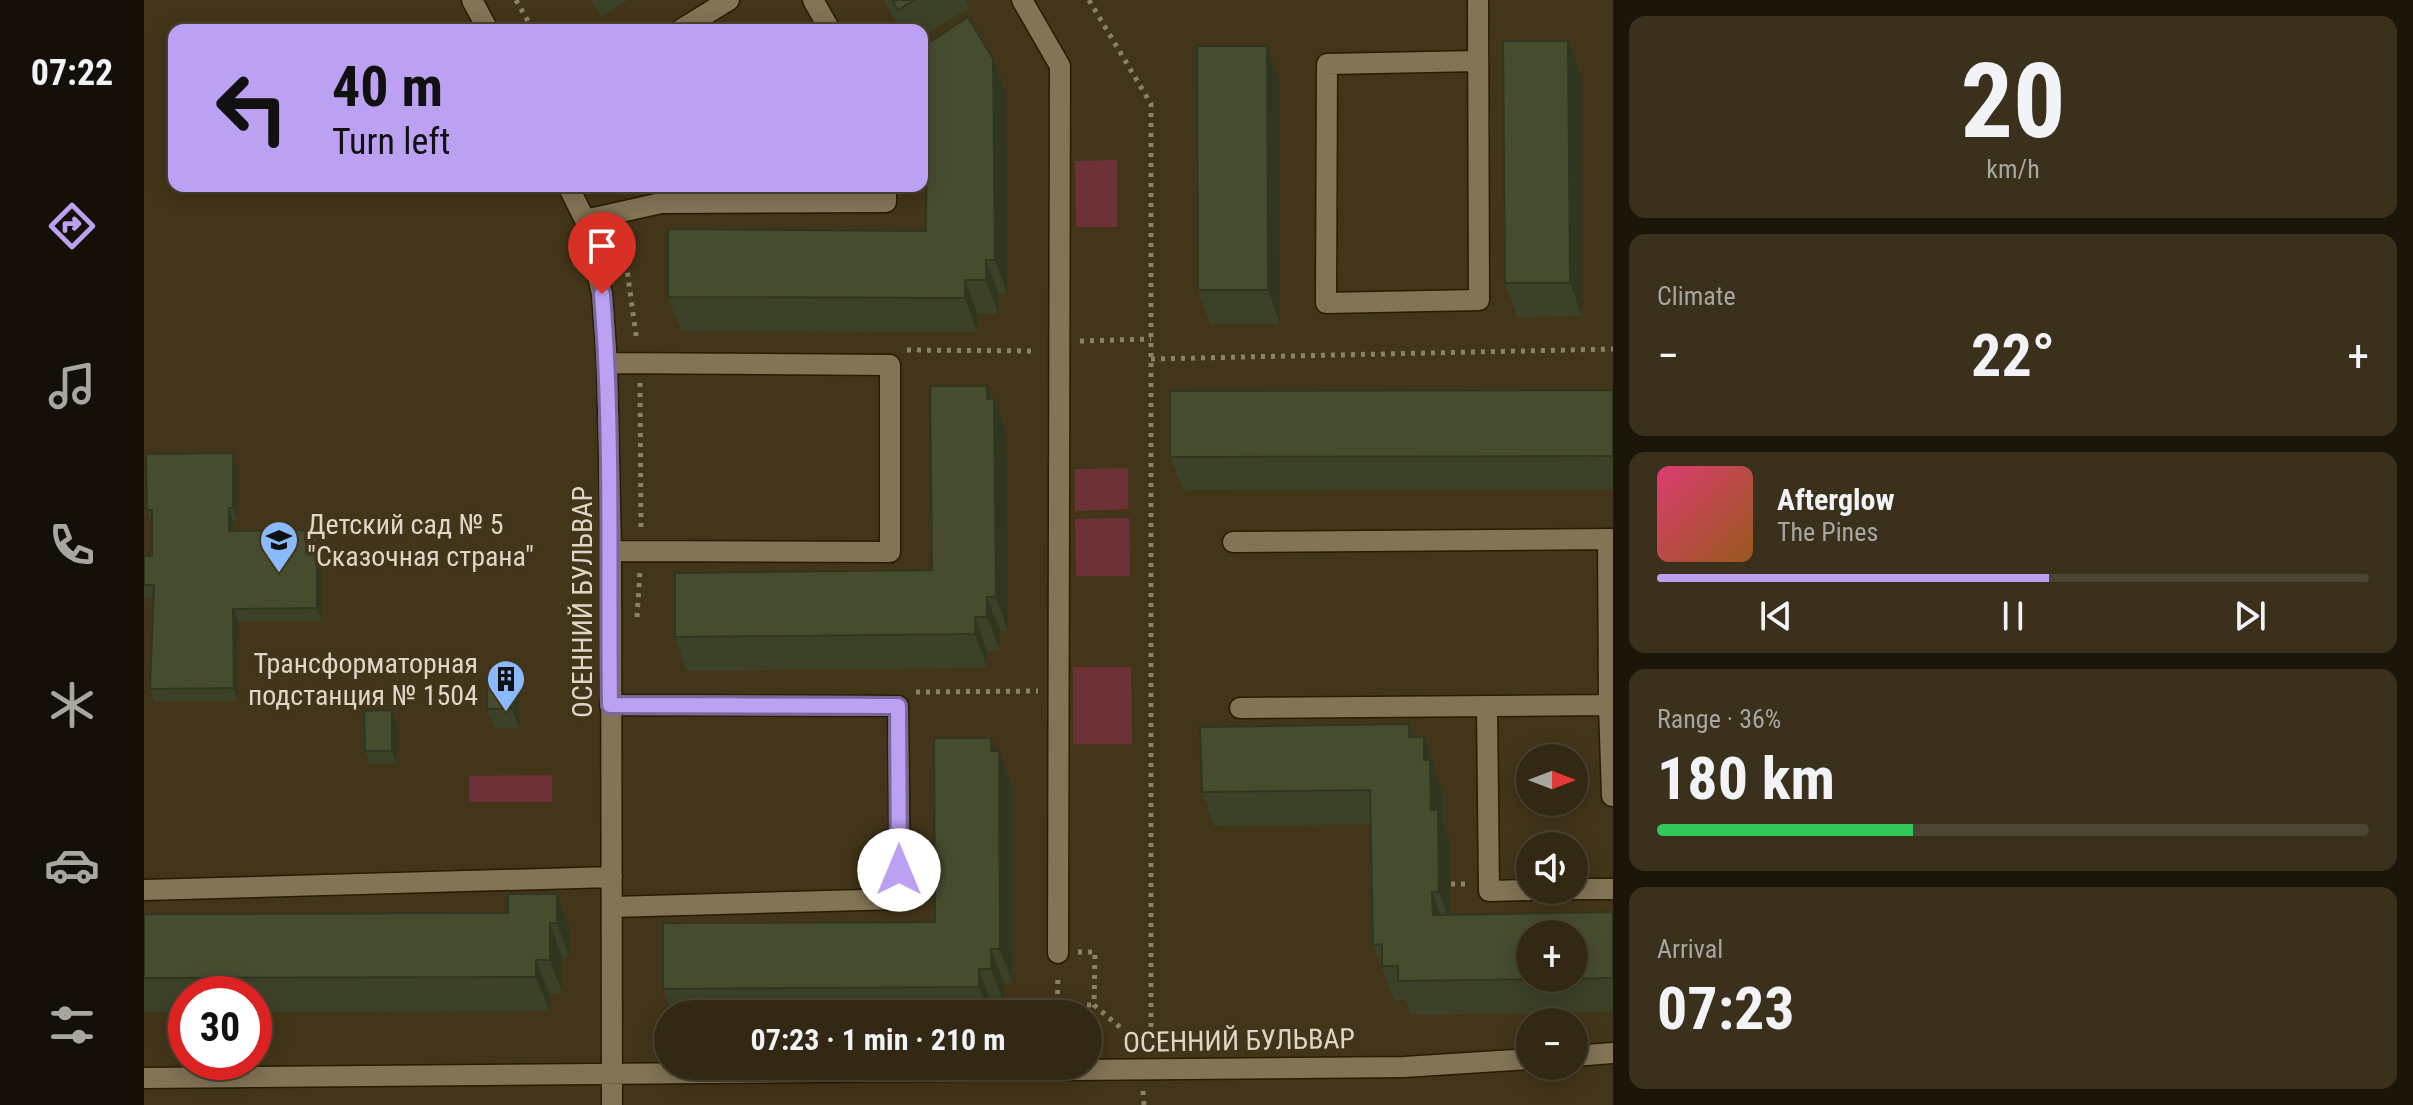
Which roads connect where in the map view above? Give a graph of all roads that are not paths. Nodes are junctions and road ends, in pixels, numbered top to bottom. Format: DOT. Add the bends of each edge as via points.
graph roads {
  1 [pos="472,0"];
  2 [pos="729,0"];
  3 [pos="813,0"];
  4 [pos="1022,0"];
  5 [pos="1478,0"];
  6 [pos="485,24"];
  7 [pos="690,24"];
  8 [pos="827,24"];
  9 [pos="1478,61"];
  10 [pos="571,192"];
  11 [pos="886,192"];
  12 [pos="585,220"];
  13 [pos="607,363"];
  14 [pos="1610,539"];
  15 [pos="1233,542"];
  16 [pos="611,551"];
  17 [pos="610,705"];
  18 [pos="1609,705"];
  19 [pos="1487,706"];
  20 [pos="1240,708"];
  21 [pos="1612,796"];
  22 [pos="612,877"];
  23 [pos="1588,889"];
  24 [pos="1613,889"];
  25 [pos="144,890"];
  26 [pos="1516,890"];
  27 [pos="612,907"];
  28 [pos="1058,953"];
  29 [pos="1613,1053"];
  30 [pos="1588,1055"];
  31 [pos="1516,1060"];
  32 [pos="612,1072"];
  33 [pos="144,1078"];
  34 [pos="612,1105"];
  1 -- 6 [label="street"];
  2 -- 7 [label="street"];
  3 -- 8 [label="street"];
  4 -- 28 [label="street" via="1060,66"];
  5 -- 9 [label="street"];
  9 -- 9 [label="street" via="1479,300 1326,303 1327,64"];
  10 -- 12 [label="street, ОСЕННИЙ БУЛЬВАР"];
  11 -- 12 [label="street" via="886,202 661,203"];
  12 -- 13 [label="street, ОСЕННИЙ БУЛЬВАР" via="602,294"];
  13 -- 16 [label="street, ОСЕННИЙ БУЛЬВАР"];
  13 -- 16 [label="street" via="890,365 890,552"];
  14 -- 15 [label="street"];
  14 -- 18 [label="street"];
  16 -- 17 [label="street, ОСЕННИЙ БУЛЬВАР"];
  17 -- 22 [label="street, ОСЕННИЙ БУЛЬВАР"];
  17 -- 27 [label="street" via="898,706 899,736 900,899"];
  18 -- 19 [label="street"];
  18 -- 21 [label="street"];
  19 -- 20 [label="street"];
  19 -- 26 [label="street" via="1489,891"];
  22 -- 25 [label="street"];
  22 -- 27 [label="street, ОСЕННИЙ БУЛЬВАР"];
  23 -- 24 [label="street"];
  27 -- 32 [label="street, ОСЕННИЙ БУЛЬВАР"];
  29 -- 30 [label="street"];
  31 -- 32 [label="street, ОСЕННИЙ БУЛЬВАР" via="1404,1067 1147,1062"];
  32 -- 33 [label="street, ОСЕННИЙ БУЛЬВАР"];
  32 -- 34 [label="street, ОСЕННИЙ БУЛЬВАР"];
}
